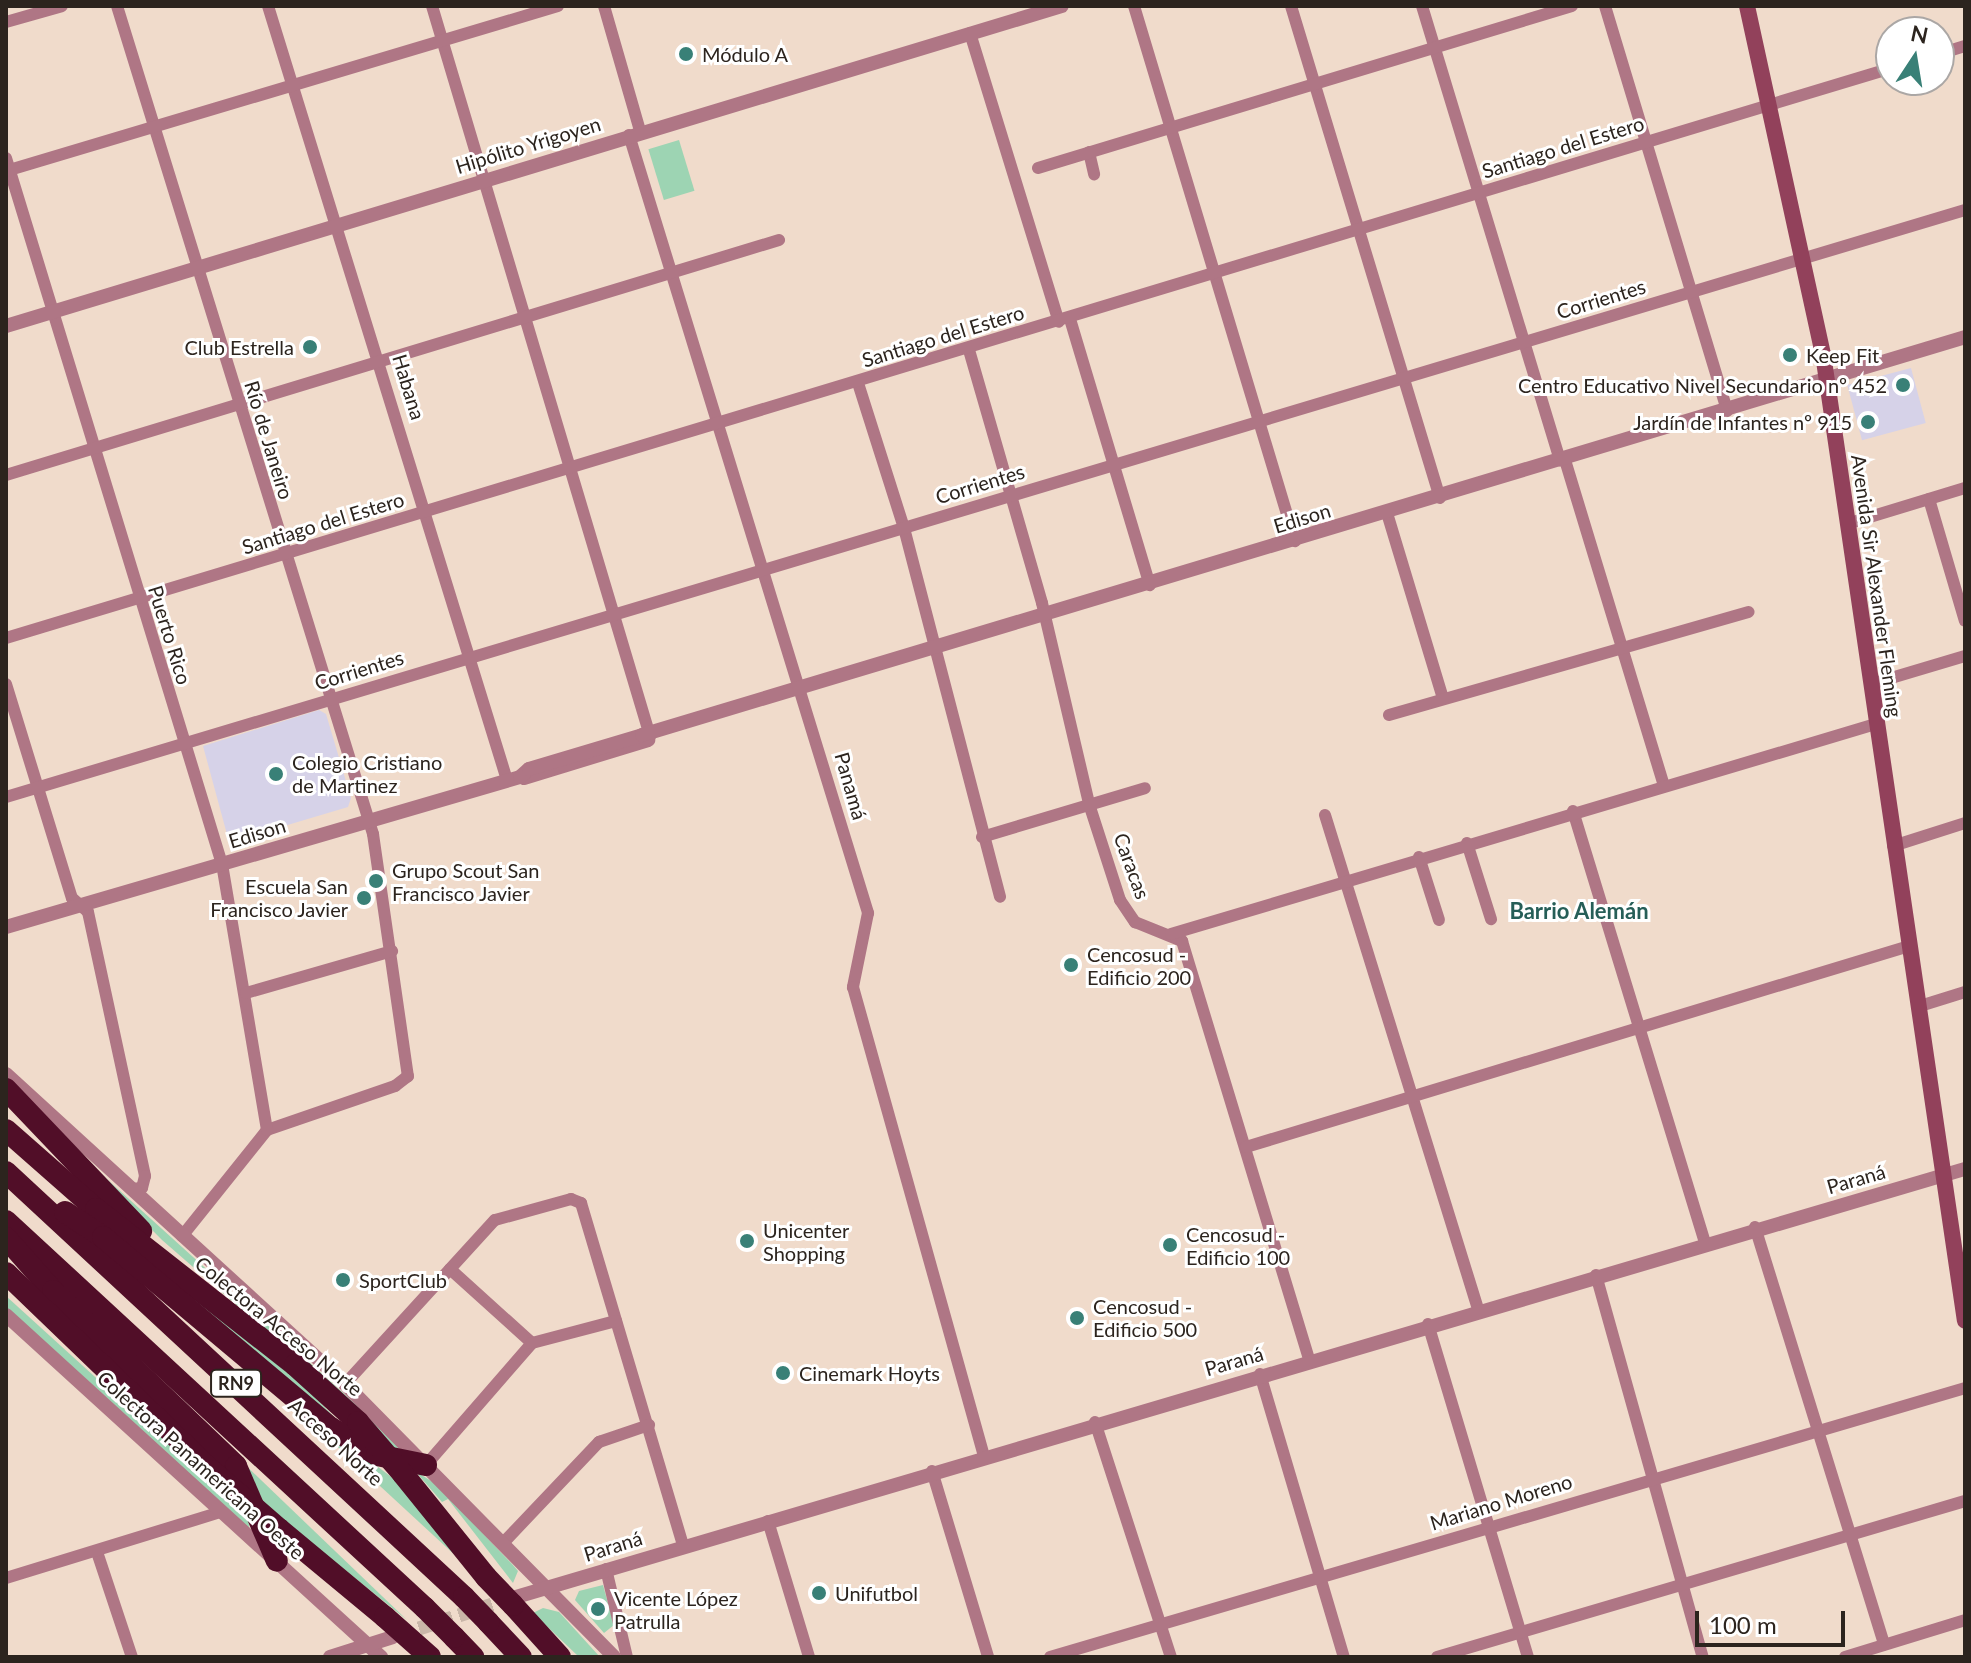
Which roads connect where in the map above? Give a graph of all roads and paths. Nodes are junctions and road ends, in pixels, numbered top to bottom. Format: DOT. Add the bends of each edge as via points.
graph roads {
  1 [pos="62,6"];
  2 [pos="117,6"];
  3 [pos="268,6"];
  4 [pos="432,6"];
  5 [pos="558,6"];
  6 [pos="604,6"];
  7 [pos="1062,6"];
  8 [pos="1134,6"];
  9 [pos="1291,6"];
  10 [pos="1422,6"];
  11 [pos="1572,6"];
  12 [pos="1605,6"];
  13 [pos="1747,6"];
  14 [pos="6,22"];
  15 [pos="970,33"];
  16 [pos="442,41"];
  17 [pos="1435,47"];
  18 [pos="1875,73"];
  19 [pos="1315,84"];
  20 [pos="293,85"];
  21 [pos="1769,105"];
  22 [pos="155,127"];
  23 [pos="1171,127"];
  24 [pos="635,133"];
  25 [pos="1646,143"];
  26 [pos="1089,152"];
  27 [pos="7,166"];
  28 [pos="1038,168"];
  29 [pos="1094,174"];
  30 [pos="482,179"];
  31 [pos="1479,194"];
  32 [pos="1965,210"];
  33 [pos="339,223"];
  34 [pos="1359,231"];
  35 [pos="779,240"];
  36 [pos="1804,259"];
  37 [pos="195,267"];
  38 [pos="669,273"];
  39 [pos="1215,274"];
  40 [pos="1691,292"];
  41 [pos="52,311"];
  42 [pos="524,317"];
  43 [pos="1064,320"];
  44 [pos="6,326"];
  45 [pos="1965,337"];
  46 [pos="1524,342"];
  47 [pos="969,350"];
  48 [pos="380,362"];
  49 [pos="1404,378"];
  50 [pos="1827,378"];
  51 [pos="858,383"];
  52 [pos="237,404"];
  53 [pos="1727,411"];
  54 [pos="1259,421"];
  55 [pos="717,427"];
  56 [pos="93,448"];
  57 [pos="1563,460"];
  58 [pos="1113,465"];
  59 [pos="571,470"];
  60 [pos="6,475"];
  61 [pos="1965,488"];
  62 [pos="1012,495"];
  63 [pos="1440,498"];
  64 [pos="1929,499"];
  65 [pos="426,513"];
  66 [pos="1387,513"];
  67 [pos="1850,523"];
  68 [pos="904,528"];
  69 [pos="1295,541"];
  70 [pos="284,556"];
  71 [pos="761,570"];
  72 [pos="1150,585"];
  73 [pos="138,599"];
  74 [pos="1749,612"];
  75 [pos="614,614"];
  76 [pos="1045,616"];
  77 [pos="1965,621"];
  78 [pos="6,638"];
  79 [pos="1624,644"];
  80 [pos="937,649"];
  81 [pos="1965,656"];
  82 [pos="469,658"];
  83 [pos="6,684"];
  84 [pos="1871,684"];
  85 [pos="799,690"];
  86 [pos="1443,698"];
  87 [pos="328,700"];
  88 [pos="1389,715"];
  89 [pos="1876,724"];
  90 [pos="650,736"];
  91 [pos="182,744"];
  92 [pos="514,778"];
  93 [pos="1664,786"];
  94 [pos="37,787"];
  95 [pos="1145,788"];
  96 [pos="6,797"];
  97 [pos="1090,807"];
  98 [pos="1573,811"];
  99 [pos="1325,815"];
  100 [pos="368,821"];
  101 [pos="1965,823"];
  102 [pos="982,837"];
  103 [pos="1467,843"];
  104 [pos="1893,846"];
  105 [pos="1419,857"];
  106 [pos="222,864"];
  107 [pos="1346,880"];
  108 [pos="1000,897"];
  109 [pos="80,905"];
  110 [pos="1491,919"];
  111 [pos="1439,920"];
  112 [pos="6,927"];
  113 [pos="1171,934"];
  114 [pos="1909,946"];
  115 [pos="392,951"];
  116 [pos="1965,992"];
  117 [pos="246,993"];
  118 [pos="1920,1006"];
  119 [pos="1639,1027"];
  120 [pos="6,1074"];
  121 [pos="6,1089"];
  122 [pos="1413,1096"];
  123 [pos="6,1130"];
  124 [pos="267,1130"];
  125 [pos="1246,1147"];
  126 [pos="1965,1169"];
  127 [pos="6,1173"];
  128 [pos="1943,1175"];
  129 [pos="132,1189"];
  130 [pos="6,1221"];
  131 [pos="1755,1227"];
  132 [pos="182,1236"];
  133 [pos="6,1238"];
  134 [pos="1705,1242"];
  135 [pos="450,1269"];
  136 [pos="6,1273"];
  137 [pos="1596,1275"];
  138 [pos="6,1283"];
  139 [pos="213,1302"];
  140 [pos="1478,1309"];
  141 [pos="616,1321"];
  142 [pos="1965,1321"];
  143 [pos="9,1323"];
  144 [pos="1428,1324"];
  145 [pos="532,1343"];
  146 [pos="81,1347"];
  147 [pos="1309,1359"];
  148 [pos="1260,1374"];
  149 [pos="345,1384"];
  150 [pos="1965,1388"];
  151 [pos="1095,1422"];
  152 [pos="649,1425"];
  153 [pos="1817,1428"];
  154 [pos="984,1455"];
  155 [pos="426,1465"];
  156 [pos="932,1471"];
  157 [pos="1655,1477"];
  158 [pos="1965,1501"];
  159 [pos="220,1512"];
  160 [pos="768,1521"];
  161 [pos="1490,1526"];
  162 [pos="1849,1533"];
  163 [pos="505,1541"];
  164 [pos="683,1545"];
  165 [pos="97,1552"];
  166 [pos="277,1561"];
  167 [pos="606,1569"];
  168 [pos="1322,1576"];
  169 [pos="6,1578"];
  170 [pos="1682,1583"];
  171 [pos="548,1586"];
  172 [pos="516,1597"];
  173 [pos="1965,1620"];
  174 [pos="1160,1624"];
  175 [pos="389,1627"];
  176 [pos="1520,1632"];
  177 [pos="370,1645"];
  178 [pos="1884,1645"];
  179 [pos="132,1657"];
  180 [pos="330,1657"];
  181 [pos="381,1657"];
  182 [pos="430,1657"];
  183 [pos="473,1657"];
  184 [pos="521,1657"];
  185 [pos="562,1657"];
  186 [pos="614,1657"];
  187 [pos="627,1657"];
  188 [pos="809,1657"];
  189 [pos="988,1657"];
  190 [pos="1050,1657"];
  191 [pos="1171,1657"];
  192 [pos="1344,1657"];
  193 [pos="1437,1657"];
  194 [pos="1528,1657"];
  195 [pos="1703,1657"];
  196 [pos="1845,1657"];
  1 -- 14 [label="street"];
  2 -- 22 [label="street, Río de Janeiro"];
  3 -- 20 [label="street, Habana"];
  4 -- 16 [label="street"];
  5 -- 16 [label="street"];
  6 -- 24 [label="street, Panamá"];
  7 -- 15 [label="street, Hipólito Yrigoyen"];
  8 -- 23 [label="street"];
  9 -- 19 [label="street"];
  10 -- 17 [label="street"];
  11 -- 17 [label="street"];
  12 -- 25 [label="street"];
  13 -- 21 [label="main road, Avenida Sir Alexander Fleming"];
  15 -- 24 [label="street, Hipólito Yrigoyen"];
  15 -- 43 [label="street"];
  16 -- 20 [label="street"];
  16 -- 30 [label="street"];
  17 -- 19 [label="street"];
  17 -- 31 [label="street"];
  18 -- 21 [label="street, Santiago del Estero"];
  19 -- 23 [label="street"];
  19 -- 34 [label="street"];
  20 -- 22 [label="street"];
  20 -- 33 [label="street, Habana"];
  21 -- 25 [label="street, Santiago del Estero"];
  21 -- 36 [label="main road, Avenida Sir Alexander Fleming"];
  22 -- 27 [label="street"];
  22 -- 37 [label="street, Río de Janeiro"];
  23 -- 26 [label="street"];
  23 -- 39 [label="street"];
  24 -- 30 [label="street, Hipólito Yrigoyen"];
  24 -- 38 [label="street, Panamá"];
  25 -- 31 [label="street, Santiago del Estero"];
  25 -- 40 [label="street"];
  26 -- 28 [label="street"];
  26 -- 29 [label="street"];
  27 -- 41 [label="street, Puerto Rico"];
  30 -- 33 [label="street, Hipólito Yrigoyen"];
  30 -- 42 [label="street"];
  31 -- 34 [label="street, Santiago del Estero"];
  31 -- 46 [label="street"];
  32 -- 36 [label="street, Corrientes"];
  33 -- 37 [label="street, Hipólito Yrigoyen"];
  33 -- 48 [label="street, Habana"];
  34 -- 39 [label="street, Santiago del Estero"];
  34 -- 49 [label="street"];
  35 -- 38 [label="street"];
  36 -- 40 [label="street, Corrientes"];
  36 -- 50 [label="main road, Avenida Sir Alexander Fleming"];
  37 -- 41 [label="street, Hipólito Yrigoyen"];
  37 -- 52 [label="street, Río de Janeiro"];
  38 -- 42 [label="street"];
  38 -- 55 [label="street, Panamá"];
  39 -- 43 [label="street, Santiago del Estero"];
  39 -- 54 [label="street"];
  40 -- 46 [label="street, Corrientes"];
  40 -- 53 [label="street"];
  41 -- 44 [label="street, Hipólito Yrigoyen"];
  41 -- 56 [label="street, Puerto Rico"];
  42 -- 48 [label="street"];
  42 -- 59 [label="street"];
  43 -- 47 [label="street, Santiago del Estero"];
  43 -- 58 [label="street"];
  45 -- 50 [label="street, Edison"];
  46 -- 49 [label="street, Corrientes"];
  46 -- 57 [label="street"];
  47 -- 51 [label="street, Santiago del Estero"];
  47 -- 62 [label="street, Caracas"];
  48 -- 52 [label="street"];
  48 -- 65 [label="street, Habana"];
  49 -- 54 [label="street, Corrientes"];
  49 -- 63 [label="street"];
  50 -- 53 [label="street, Edison"];
  50 -- 67 [label="main road, Avenida Sir Alexander Fleming"];
  51 -- 55 [label="street, Santiago del Estero"];
  51 -- 68 [label="street"];
  52 -- 56 [label="street"];
  52 -- 70 [label="street, Río de Janeiro"];
  53 -- 57 [label="street, Edison"];
  54 -- 58 [label="street, Corrientes"];
  54 -- 69 [label="street"];
  55 -- 59 [label="street, Santiago del Estero"];
  55 -- 71 [label="street, Panamá"];
  56 -- 60 [label="street"];
  56 -- 73 [label="street, Puerto Rico"];
  57 -- 63 [label="street, Edison"];
  57 -- 79 [label="street"];
  58 -- 62 [label="street, Corrientes"];
  58 -- 72 [label="street"];
  59 -- 65 [label="street, Santiago del Estero"];
  59 -- 75 [label="street"];
  61 -- 64 [label="street"];
  62 -- 68 [label="street, Corrientes"];
  62 -- 76 [label="street, Caracas"];
  63 -- 66 [label="street, Edison"];
  64 -- 67 [label="street"];
  64 -- 77 [label="street"];
  65 -- 70 [label="street, Santiago del Estero"];
  65 -- 82 [label="street, Habana"];
  66 -- 69 [label="street, Edison"];
  66 -- 86 [label="street"];
  67 -- 84 [label="main road, Avenida Sir Alexander Fleming"];
  68 -- 71 [label="street, Corrientes"];
  68 -- 80 [label="street"];
  69 -- 72 [label="street, Edison"];
  70 -- 73 [label="street, Santiago del Estero"];
  70 -- 87 [label="street, Río de Janeiro"];
  71 -- 75 [label="street, Corrientes"];
  71 -- 85 [label="street, Panamá"];
  72 -- 76 [label="street, Edison"];
  73 -- 78 [label="street, Santiago del Estero"];
  73 -- 91 [label="street, Puerto Rico"];
  74 -- 79 [label="street"];
  75 -- 82 [label="street, Corrientes"];
  75 -- 90 [label="street"];
  76 -- 80 [label="street, Edison"];
  76 -- 97 [label="street, Caracas"];
  79 -- 86 [label="street"];
  79 -- 93 [label="street"];
  80 -- 85 [label="street, Edison"];
  80 -- 102 [label="street"];
  81 -- 84 [label="street"];
  82 -- 87 [label="street, Corrientes"];
  82 -- 92 [label="street, Habana"];
  83 -- 94 [label="street"];
  84 -- 89 [label="main road, Avenida Sir Alexander Fleming"];
  85 -- 90 [label="street, Edison"];
  85 -- 154 [label="street, Panamá" via="868,913 853,987"];
  86 -- 88 [label="street"];
  87 -- 91 [label="street, Corrientes"];
  87 -- 100 [label="street, Río de Janeiro"];
  89 -- 93 [label="street"];
  89 -- 104 [label="main road, Avenida Sir Alexander Fleming"];
  90 -- 92 [label="street, Edison" via="646,743 590,761 529,779"];
  91 -- 94 [label="street, Corrientes"];
  91 -- 106 [label="street, Puerto Rico"];
  92 -- 100 [label="street, Edison"];
  93 -- 98 [label="street"];
  94 -- 96 [label="street, Corrientes"];
  94 -- 109 [label="street" via="72,898"];
  95 -- 97 [label="street"];
  97 -- 102 [label="street"];
  97 -- 113 [label="street, Caracas" via="1129,916 1148,930"];
  98 -- 103 [label="street"];
  98 -- 119 [label="street"];
  99 -- 107 [label="street"];
  100 -- 106 [label="street, Edison"];
  100 -- 115 [label="street, Río de Janeiro"];
  101 -- 104 [label="street"];
  102 -- 108 [label="street"];
  103 -- 105 [label="street"];
  103 -- 110 [label="street"];
  104 -- 114 [label="main road, Avenida Sir Alexander Fleming"];
  105 -- 107 [label="street"];
  105 -- 111 [label="street"];
  106 -- 109 [label="street, Edison"];
  106 -- 117 [label="street, Puerto Rico"];
  107 -- 113 [label="street"];
  107 -- 122 [label="street"];
  109 -- 112 [label="street, Edison"];
  109 -- 129 [label="street" via="88,912 145,1176 142,1188"];
  113 -- 125 [label="street" via="1182,941"];
  114 -- 118 [label="main road, Avenida Sir Alexander Fleming"];
  114 -- 119 [label="street"];
  115 -- 117 [label="street"];
  115 -- 124 [label="street, Río de Janeiro" via="408,1076 395,1086"];
  116 -- 118 [label="street"];
  117 -- 124 [label="street, Puerto Rico"];
  118 -- 128 [label="main road, Avenida Sir Alexander Fleming"];
  119 -- 122 [label="street"];
  119 -- 134 [label="street"];
  120 -- 129 [label="street"];
  121 -- 139 [label="highway"];
  122 -- 125 [label="street"];
  122 -- 140 [label="street"];
  123 -- 139 [label="highway, Colectora Acceso Norte"];
  124 -- 132 [label="street"];
  125 -- 147 [label="street"];
  126 -- 128 [label="street, Paraná"];
  127 -- 155 [label="highway" via="103,1237 331,1428 377,1455"];
  127 -- 184 [label="highway, Acceso Norte / RN9, bridge" via="464,1597"];
  128 -- 131 [label="street, Paraná"];
  128 -- 142 [label="main road, Avenida Sir Alexander Fleming"];
  129 -- 132 [label="street"];
  130 -- 183 [label="highway, RN9, bridge"];
  131 -- 134 [label="street, Paraná"];
  131 -- 153 [label="street"];
  132 -- 149 [label="street"];
  133 -- 166 [label="highway" via="53,1291 236,1466"];
  134 -- 137 [label="street, Paraná"];
  135 -- 141 [label="street" via="495,1220 571,1199 587,1213"];
  135 -- 145 [label="street"];
  135 -- 149 [label="street"];
  136 -- 146 [label="highway"];
  137 -- 140 [label="street, Paraná"];
  137 -- 157 [label="street"];
  138 -- 146 [label="highway"];
  139 -- 185 [label="highway, Colectora Acceso Norte, bridge" via="358,1422 486,1577"];
  140 -- 144 [label="street, Paraná"];
  141 -- 145 [label="street"];
  141 -- 152 [label="street"];
  143 -- 159 [label="street, Colectora Panamericana Oeste"];
  144 -- 147 [label="street, Paraná"];
  144 -- 161 [label="street"];
  145 -- 155 [label="street"];
  146 -- 175 [label="highway, bridge"];
  147 -- 148 [label="street, Paraná"];
  148 -- 151 [label="street, Paraná"];
  148 -- 168 [label="street"];
  149 -- 155 [label="street"];
  150 -- 153 [label="street, Mariano Moreno"];
  151 -- 154 [label="street, Paraná"];
  151 -- 174 [label="street"];
  152 -- 163 [label="street" via="599,1442"];
  152 -- 164 [label="street"];
  153 -- 157 [label="street, Mariano Moreno"];
  153 -- 162 [label="street"];
  154 -- 156 [label="street, Paraná"];
  155 -- 163 [label="street"];
  156 -- 160 [label="street, Paraná"];
  156 -- 189 [label="street"];
  157 -- 161 [label="street, Mariano Moreno"];
  157 -- 170 [label="street"];
  158 -- 162 [label="street"];
  159 -- 165 [label="street"];
  159 -- 166 [label="street, Colectora Panamericana Oeste"];
  160 -- 164 [label="street, Paraná"];
  160 -- 188 [label="street"];
  161 -- 168 [label="street, Mariano Moreno"];
  161 -- 176 [label="street"];
  162 -- 170 [label="street"];
  162 -- 178 [label="street"];
  163 -- 171 [label="street"];
  164 -- 167 [label="street, Paraná"];
  165 -- 169 [label="street"];
  165 -- 179 [label="street"];
  166 -- 177 [label="street, Colectora Panamericana Oeste"];
  167 -- 171 [label="street, Paraná"];
  167 -- 187 [label="street"];
  168 -- 174 [label="street, Mariano Moreno"];
  168 -- 192 [label="street"];
  170 -- 176 [label="street"];
  170 -- 195 [label="street"];
  171 -- 172 [label="street, Paraná"];
  171 -- 186 [label="street"];
  173 -- 178 [label="street"];
  174 -- 190 [label="street, Mariano Moreno"];
  174 -- 191 [label="street"];
  175 -- 177 [label="street"];
  175 -- 182 [label="highway, bridge"];
  176 -- 193 [label="street"];
  176 -- 194 [label="street"];
  177 -- 180 [label="street"];
  177 -- 181 [label="street, Colectora Panamericana Oeste"];
  178 -- 196 [label="street"];
}
